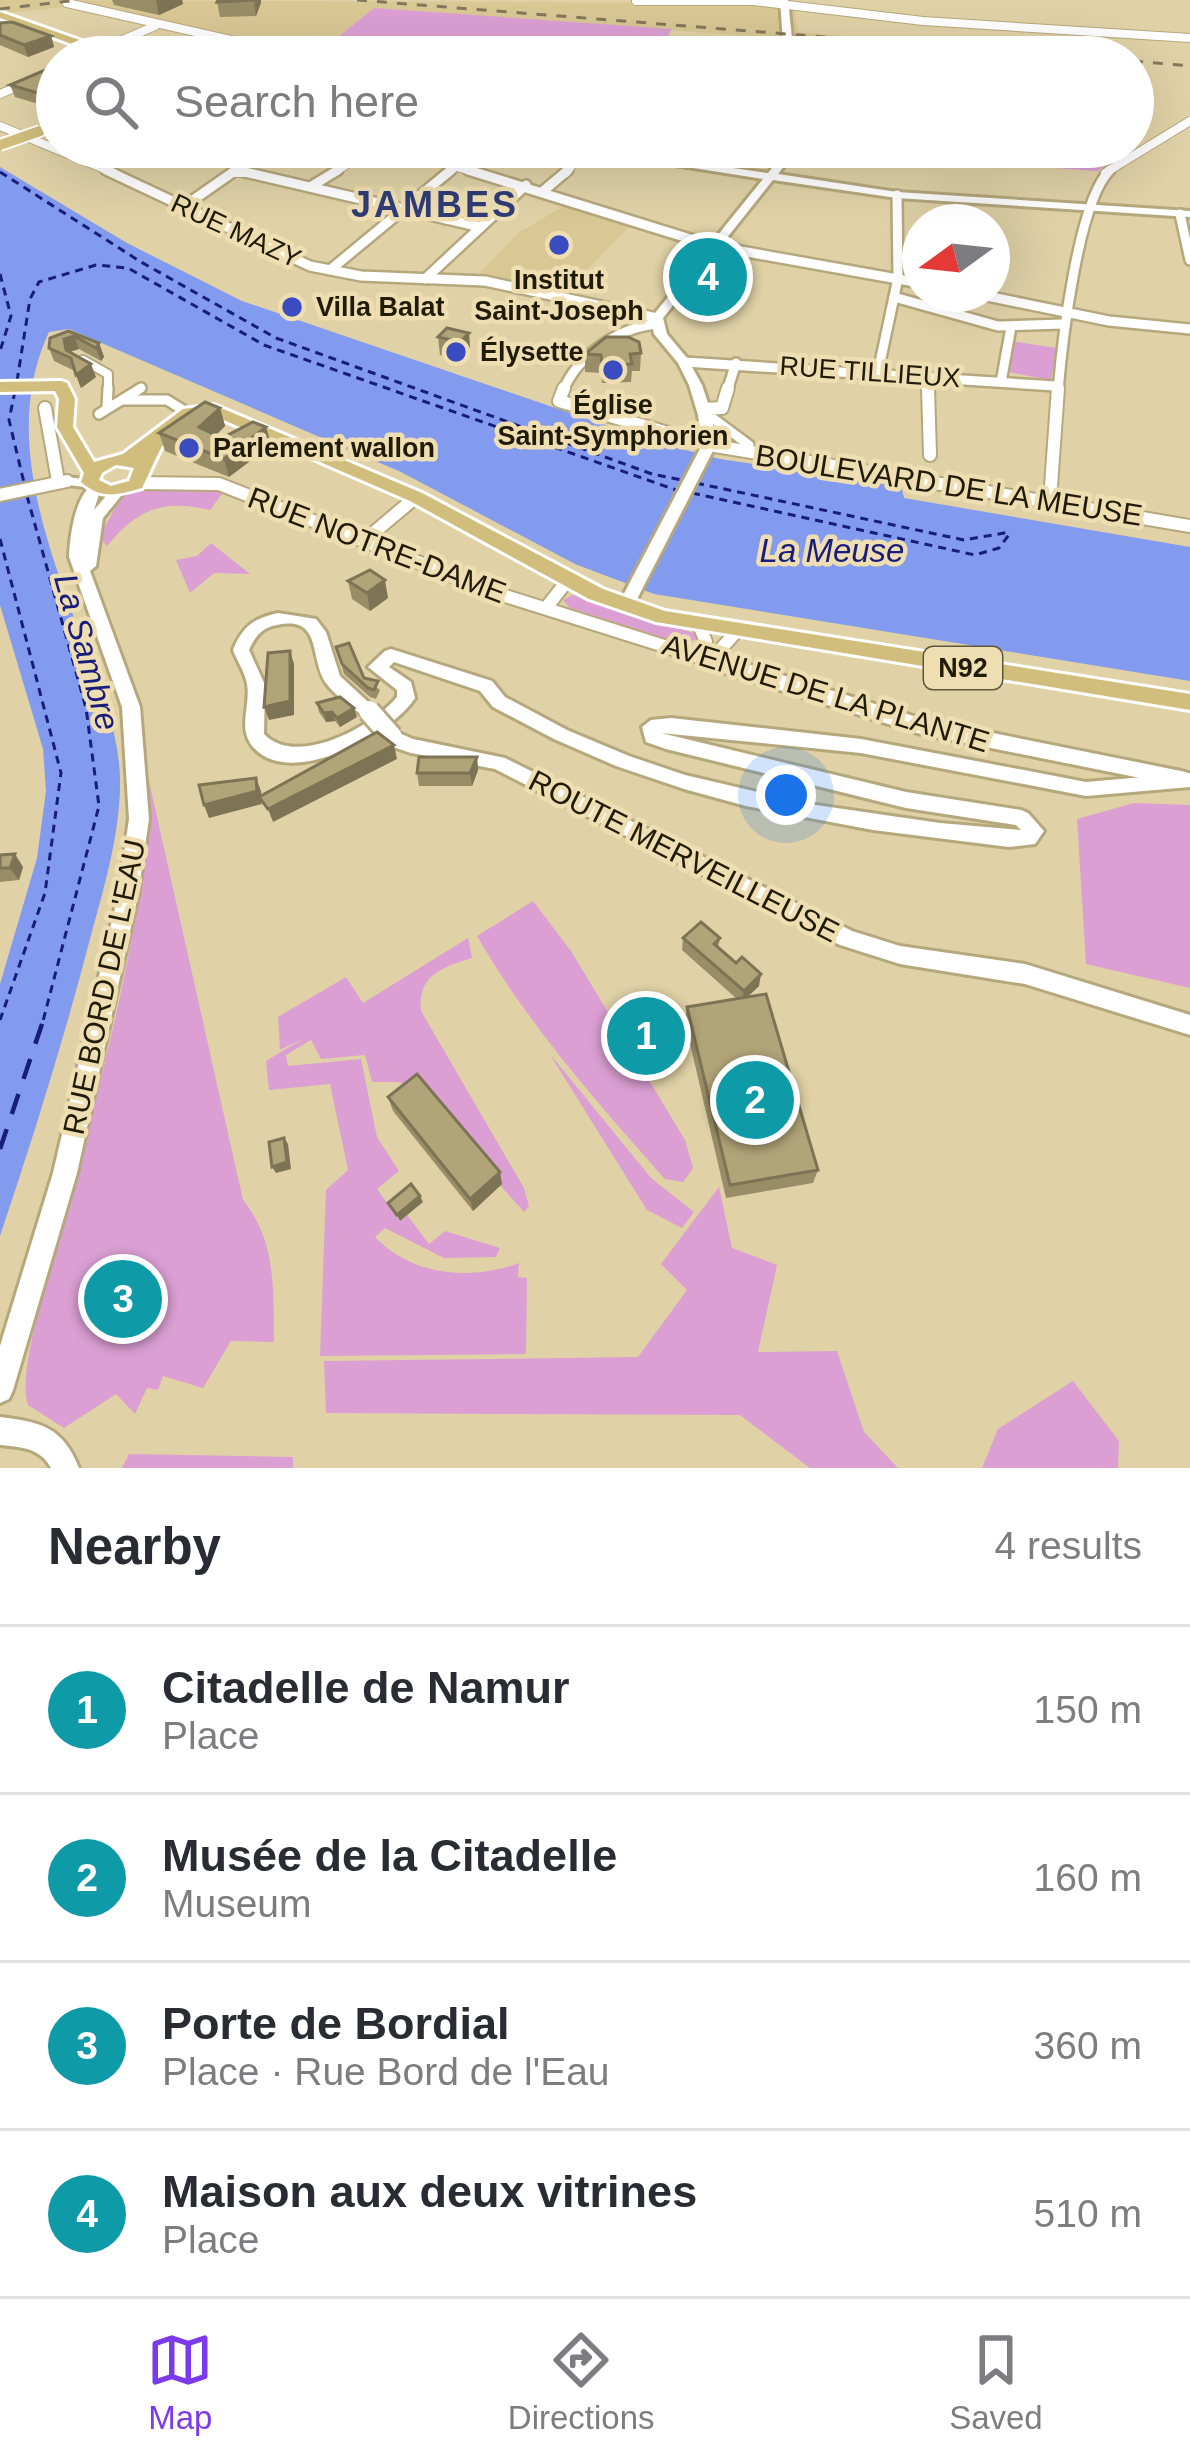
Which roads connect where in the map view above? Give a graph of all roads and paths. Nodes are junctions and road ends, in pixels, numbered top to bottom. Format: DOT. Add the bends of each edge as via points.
graph roads {
  1 [pos="636,1"];
  2 [pos="784,2"];
  3 [pos="67,3"];
  4 [pos="0,17"];
  5 [pos="158,25"];
  6 [pos="50,36"];
  7 [pos="137,36"];
  8 [pos="204,36"];
  9 [pos="787,36"];
  10 [pos="1190,38"];
  11 [pos="36,78"];
  12 [pos="0,81"];
  13 [pos="20,85"];
  14 [pos="0,94"];
  15 [pos="1190,122"];
  16 [pos="0,127"];
  17 [pos="36,132"];
  18 [pos="1154,137"];
  19 [pos="36,138"];
  20 [pos="0,145"];
  21 [pos="104,168"];
  22 [pos="342,168"];
  23 [pos="458,168"];
  24 [pos="463,168"];
  25 [pos="570,168"];
  26 [pos="708,168"];
  27 [pos="777,168"];
  28 [pos="1111,168"];
  29 [pos="770,179"];
  30 [pos="526,185"];
  31 [pos="310,187"];
  32 [pos="542,192"];
  33 [pos="897,195"];
  34 [pos="418,201"];
  35 [pos="183,207"];
  36 [pos="1091,208"];
  37 [pos="408,210"];
  38 [pos="1185,214"];
  39 [pos="446,219"];
  40 [pos="482,227"];
  41 [pos="713,246"];
  42 [pos="1190,260"];
  43 [pos="330,269"];
  44 [pos="436,269"];
  45 [pos="898,278"];
  46 [pos="425,279"];
  47 [pos="902,279"];
  48 [pos="485,281"];
  49 [pos="894,297"];
  50 [pos="1010,303"];
  51 [pos="1065,318"];
  52 [pos="657,321"];
  53 [pos="1011,327"];
  54 [pos="1190,329"];
  55 [pos="76,357"];
  56 [pos="685,362"];
  57 [pos="736,363"];
  58 [pos="878,372"];
  59 [pos="928,376"];
  60 [pos="1001,382"];
  61 [pos="1055,386"];
  62 [pos="0,387"];
  63 [pos="141,388"];
  64 [pos="122,400"];
  65 [pos="45,408"];
  66 [pos="183,410"];
  67 [pos="705,414"];
  68 [pos="70,440"];
  69 [pos="708,448"];
  70 [pos="747,452"];
  71 [pos="930,454"];
  72 [pos="129,467"];
  73 [pos="92,480"];
  74 [pos="63,481"];
  75 [pos="118,491"];
  76 [pos="0,495"];
  77 [pos="416,497"];
  78 [pos="1050,500"];
  79 [pos="1190,526"];
  80 [pos="365,539"];
  81 [pos="567,580"];
  82 [pos="88,582"];
  83 [pos="630,600"];
  84 [pos="546,608"];
  85 [pos="699,625"];
  86 [pos="605,626"];
  87 [pos="736,632"];
  88 [pos="706,658"];
  89 [pos="1190,702"];
  90 [pos="1187,779"];
  91 [pos="1190,1024"];
  92 [pos="0,1390"];
  93 [pos="0,1431"];
  94 [pos="65,1468"];
  1 -- 2 [label="street"];
  2 -- 9 [label="main road"];
  2 -- 10 [label="street" via="994,27"];
  3 -- 5 [label="street"];
  4 -- 6 [label="main road"];
  5 -- 7 [label="street"];
  5 -- 8 [label="street"];
  11 -- 13 [label="street"];
  12 -- 13 [label="street"];
  13 -- 14 [label="street"];
  15 -- 18 [label="street"];
  16 -- 19 [label="street, RUE MAZY"];
  17 -- 20 [label="main road, bridge"];
  21 -- 35 [label="street, RUE MAZY"];
  22 -- 31 [label="street"];
  23 -- 34 [label="street"];
  24 -- 30 [label="street"];
  25 -- 32 [label="street"];
  26 -- 29 [label="main road"];
  27 -- 29 [label="main road"];
  28 -- 36 [label="street"];
  29 -- 33 [label="main road"];
  29 -- 41 [label="main road"];
  30 -- 32 [label="street"];
  30 -- 40 [label="street"];
  31 -- 35 [label="street" via="236,170"];
  31 -- 37 [label="street"];
  32 -- 41 [label="street"];
  33 -- 36 [label="main road"];
  33 -- 45 [label="street"];
  34 -- 37 [label="street"];
  34 -- 39 [label="street" via="457,208"];
  35 -- 43 [label="street, RUE MAZY"];
  36 -- 38 [label="main road"];
  36 -- 51 [label="street"];
  37 -- 39 [label="street"];
  37 -- 43 [label="street"];
  38 -- 42 [label="street"];
  39 -- 40 [label="street"];
  40 -- 44 [label="street"];
  41 -- 45 [label="street"];
  41 -- 52 [label="main road"];
  43 -- 46 [label="street, RUE MAZY"];
  44 -- 46 [label="street"];
  44 -- 48 [label="street, RUE MAZY"];
  45 -- 47 [label="street"];
  45 -- 49 [label="street"];
  46 -- 48 [label="street, RUE MAZY"];
  48 -- 52 [label="street, RUE MAZY"];
  49 -- 53 [label="street"];
  49 -- 58 [label="street"];
  50 -- 51 [label="street"];
  51 -- 53 [label="street"];
  51 -- 54 [label="street"];
  51 -- 61 [label="street"];
  52 -- 56 [label="main road" via="664,343"];
  52 -- 69 [label="street, BOULEVARD DE LA MEUSE" via="574,364 559,401"];
  53 -- 60 [label="street"];
  55 -- 64 [label="street" via="108,374 103,411"];
  56 -- 57 [label="street, RUE TILLIEUX"];
  56 -- 67 [label="main road"];
  57 -- 58 [label="street, RUE TILLIEUX"];
  57 -- 67 [label="street" via="722,408"];
  58 -- 59 [label="street, RUE TILLIEUX"];
  59 -- 60 [label="street, RUE TILLIEUX"];
  59 -- 71 [label="street"];
  60 -- 61 [label="street, RUE TILLIEUX"];
  61 -- 78 [label="street"];
  62 -- 68 [label="main road" via="53,383 65,392"];
  63 -- 64 [label="street"];
  64 -- 66 [label="street" via="167,400"];
  65 -- 74 [label="street"];
  67 -- 69 [label="main road"];
  67 -- 70 [label="street" via="749,445"];
  68 -- 72 [label="main road"];
  68 -- 73 [label="main road"];
  69 -- 70 [label="street, BOULEVARD DE LA MEUSE"];
  69 -- 83 [label="main road"];
  70 -- 78 [label="street, BOULEVARD DE LA MEUSE" via="931,474"];
  72 -- 73 [label="main road"];
  72 -- 75 [label="main road"];
  72 -- 77 [label="main road, N92" via="189,412 214,410"];
  72 -- 80 [label="street, RUE NOTRE-DAME" via="219,484"];
  73 -- 74 [label="street"];
  73 -- 75 [label="main road"];
  73 -- 82 [label="main road, RUE BORD DE L'EAU" via="76,547"];
  74 -- 76 [label="street"];
  75 -- 82 [label="main road, RUE BORD DE L'EAU" via="97,517"];
  77 -- 80 [label="street"];
  77 -- 81 [label="main road, N92"];
  78 -- 79 [label="street, BOULEVARD DE LA MEUSE"];
  80 -- 84 [label="street, RUE NOTRE-DAME"];
  81 -- 83 [label="main road, N92"];
  81 -- 84 [label="street, RUE NOTRE-DAME"];
  82 -- 92 [label="main road, RUE BORD DE L'EAU" via="131,706 136,839 65,1173"];
  83 -- 85 [label="main road, N92"];
  84 -- 86 [label="street, RUE NOTRE-DAME"];
  85 -- 87 [label="main road, N92"];
  85 -- 88 [label="street"];
  86 -- 88 [label="street, AVENUE DE LA PLANTE"];
  87 -- 88 [label="street"];
  87 -- 89 [label="main road, N92"];
  88 -- 90 [label="street, AVENUE DE LA PLANTE" via="959,737"];
  90 -- 91 [label="main road, ROUTE MERVEILLEUSE, bridge" via="1086,789 861,746 671,725 650,730 656,740 862,790 1021,818 1034,831 1009,839 774,808 615,763 499,702 486,686 392,656 377,667 405,688 398,711 330,748 283,756 256,736 256,684 244,638 278,618 310,623 332,679 369,711 392,736 408,748 500,763 847,939 1025,974"];
  93 -- 94 [label="main road" via="51,1443"];
}
